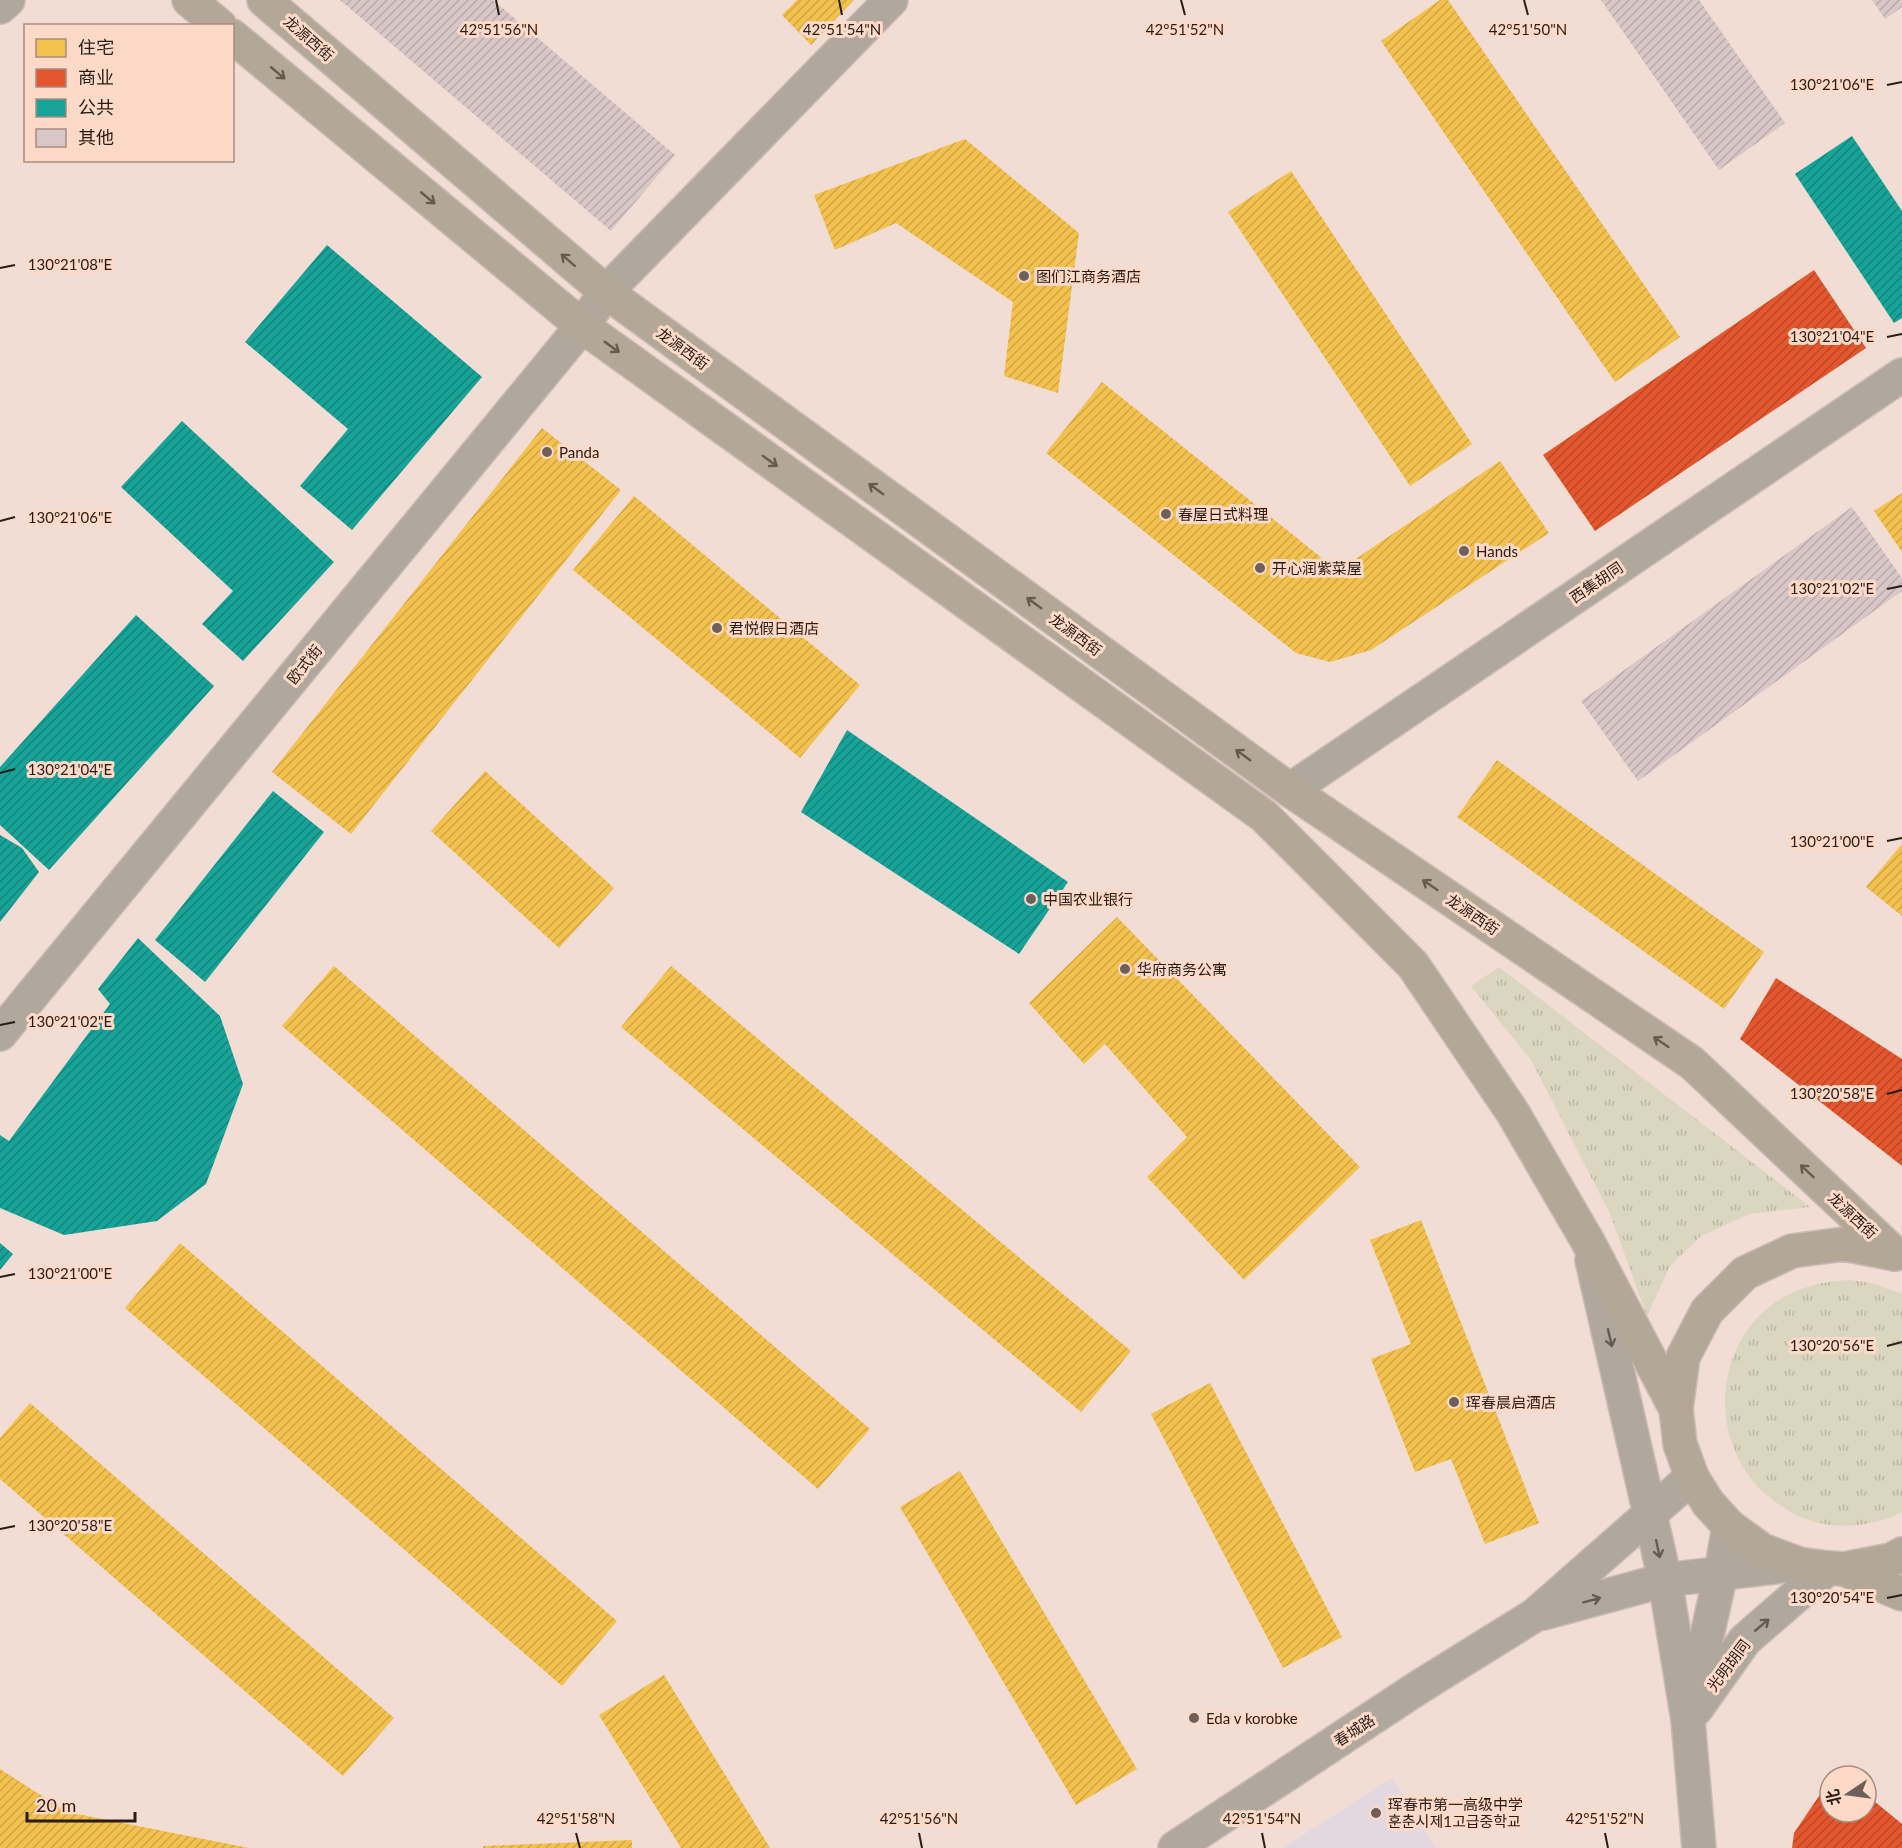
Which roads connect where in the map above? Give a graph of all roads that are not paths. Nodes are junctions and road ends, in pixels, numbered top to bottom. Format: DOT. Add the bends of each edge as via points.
graph roads {
  1 [pos="8,0"];
  2 [pos="189,0"];
  3 [pos="264,0"];
  4 [pos="891,0"];
  5 [pos="0,7"];
  6 [pos="218,24"];
  7 [pos="234,38"];
  8 [pos="606,292"];
  9 [pos="582,326"];
  10 [pos="1902,375"];
  11 [pos="1290,790"];
  12 [pos="0,1034"];
  13 [pos="1587,1240"];
  14 [pos="1899,1256"];
  15 [pos="1676,1409"];
  16 [pos="1692,1477"];
  17 [pos="1651,1513"];
  18 [pos="1729,1526"];
  19 [pos="1902,1554"];
  20 [pos="1824,1567"];
  21 [pos="1721,1573"];
  22 [pos="1665,1580"];
  23 [pos="1902,1594"];
  24 [pos="1535,1615"];
  25 [pos="1688,1720"];
  26 [pos="1174,1848"];
  27 [pos="1699,1848"];
  1 -- 5 [label="street"];
  2 -- 6 [label="main road"];
  8 -- 3 [label="main road, 龙源西街, one-way"];
  4 -- 8 [label="street, 欧式街"];
  7 -- 9 [label="main road, one-way"];
  8 -- 9 [label="street, 欧式街"];
  11 -- 8 [label="main road, 龙源西街, one-way"];
  9 -- 12 [label="street, 欧式街"];
  9 -- 13 [label="main road, one-way" via="1264,816 1413,964 1513,1113"];
  10 -- 11 [label="street, 西集胡同"];
  14 -- 11 [label="main road, 龙源西街, one-way" via="1692,1063"];
  13 -- 15 [label="main road"];
  13 -- 17 [label="street, one-way"];
  14 -- 15 [label="main road" via="1834,1245 1792,1251 1745,1273 1707,1311 1683,1358"];
  15 -- 16 [label="main road" via="1680,1444"];
  16 -- 17 [label="street"];
  16 -- 18 [label="main road"];
  17 -- 22 [label="street, one-way"];
  17 -- 24 [label="street"];
  18 -- 20 [label="main road" via="1761,1550"];
  18 -- 21 [label="street, 光明胡同"];
  19 -- 20 [label="main road" via="1891,1560"];
  20 -- 21 [label="street"];
  20 -- 23 [label="main road"];
  25 -- 20 [label="street, 光明胡同, one-way" via="1745,1640"];
  21 -- 22 [label="street"];
  21 -- 25 [label="street, 光明胡同"];
  24 -- 22 [label="street, one-way"];
  22 -- 25 [label="street"];
  24 -- 26 [label="street, 春城路"];
  25 -- 27 [label="street, 光明胡同"];
}
